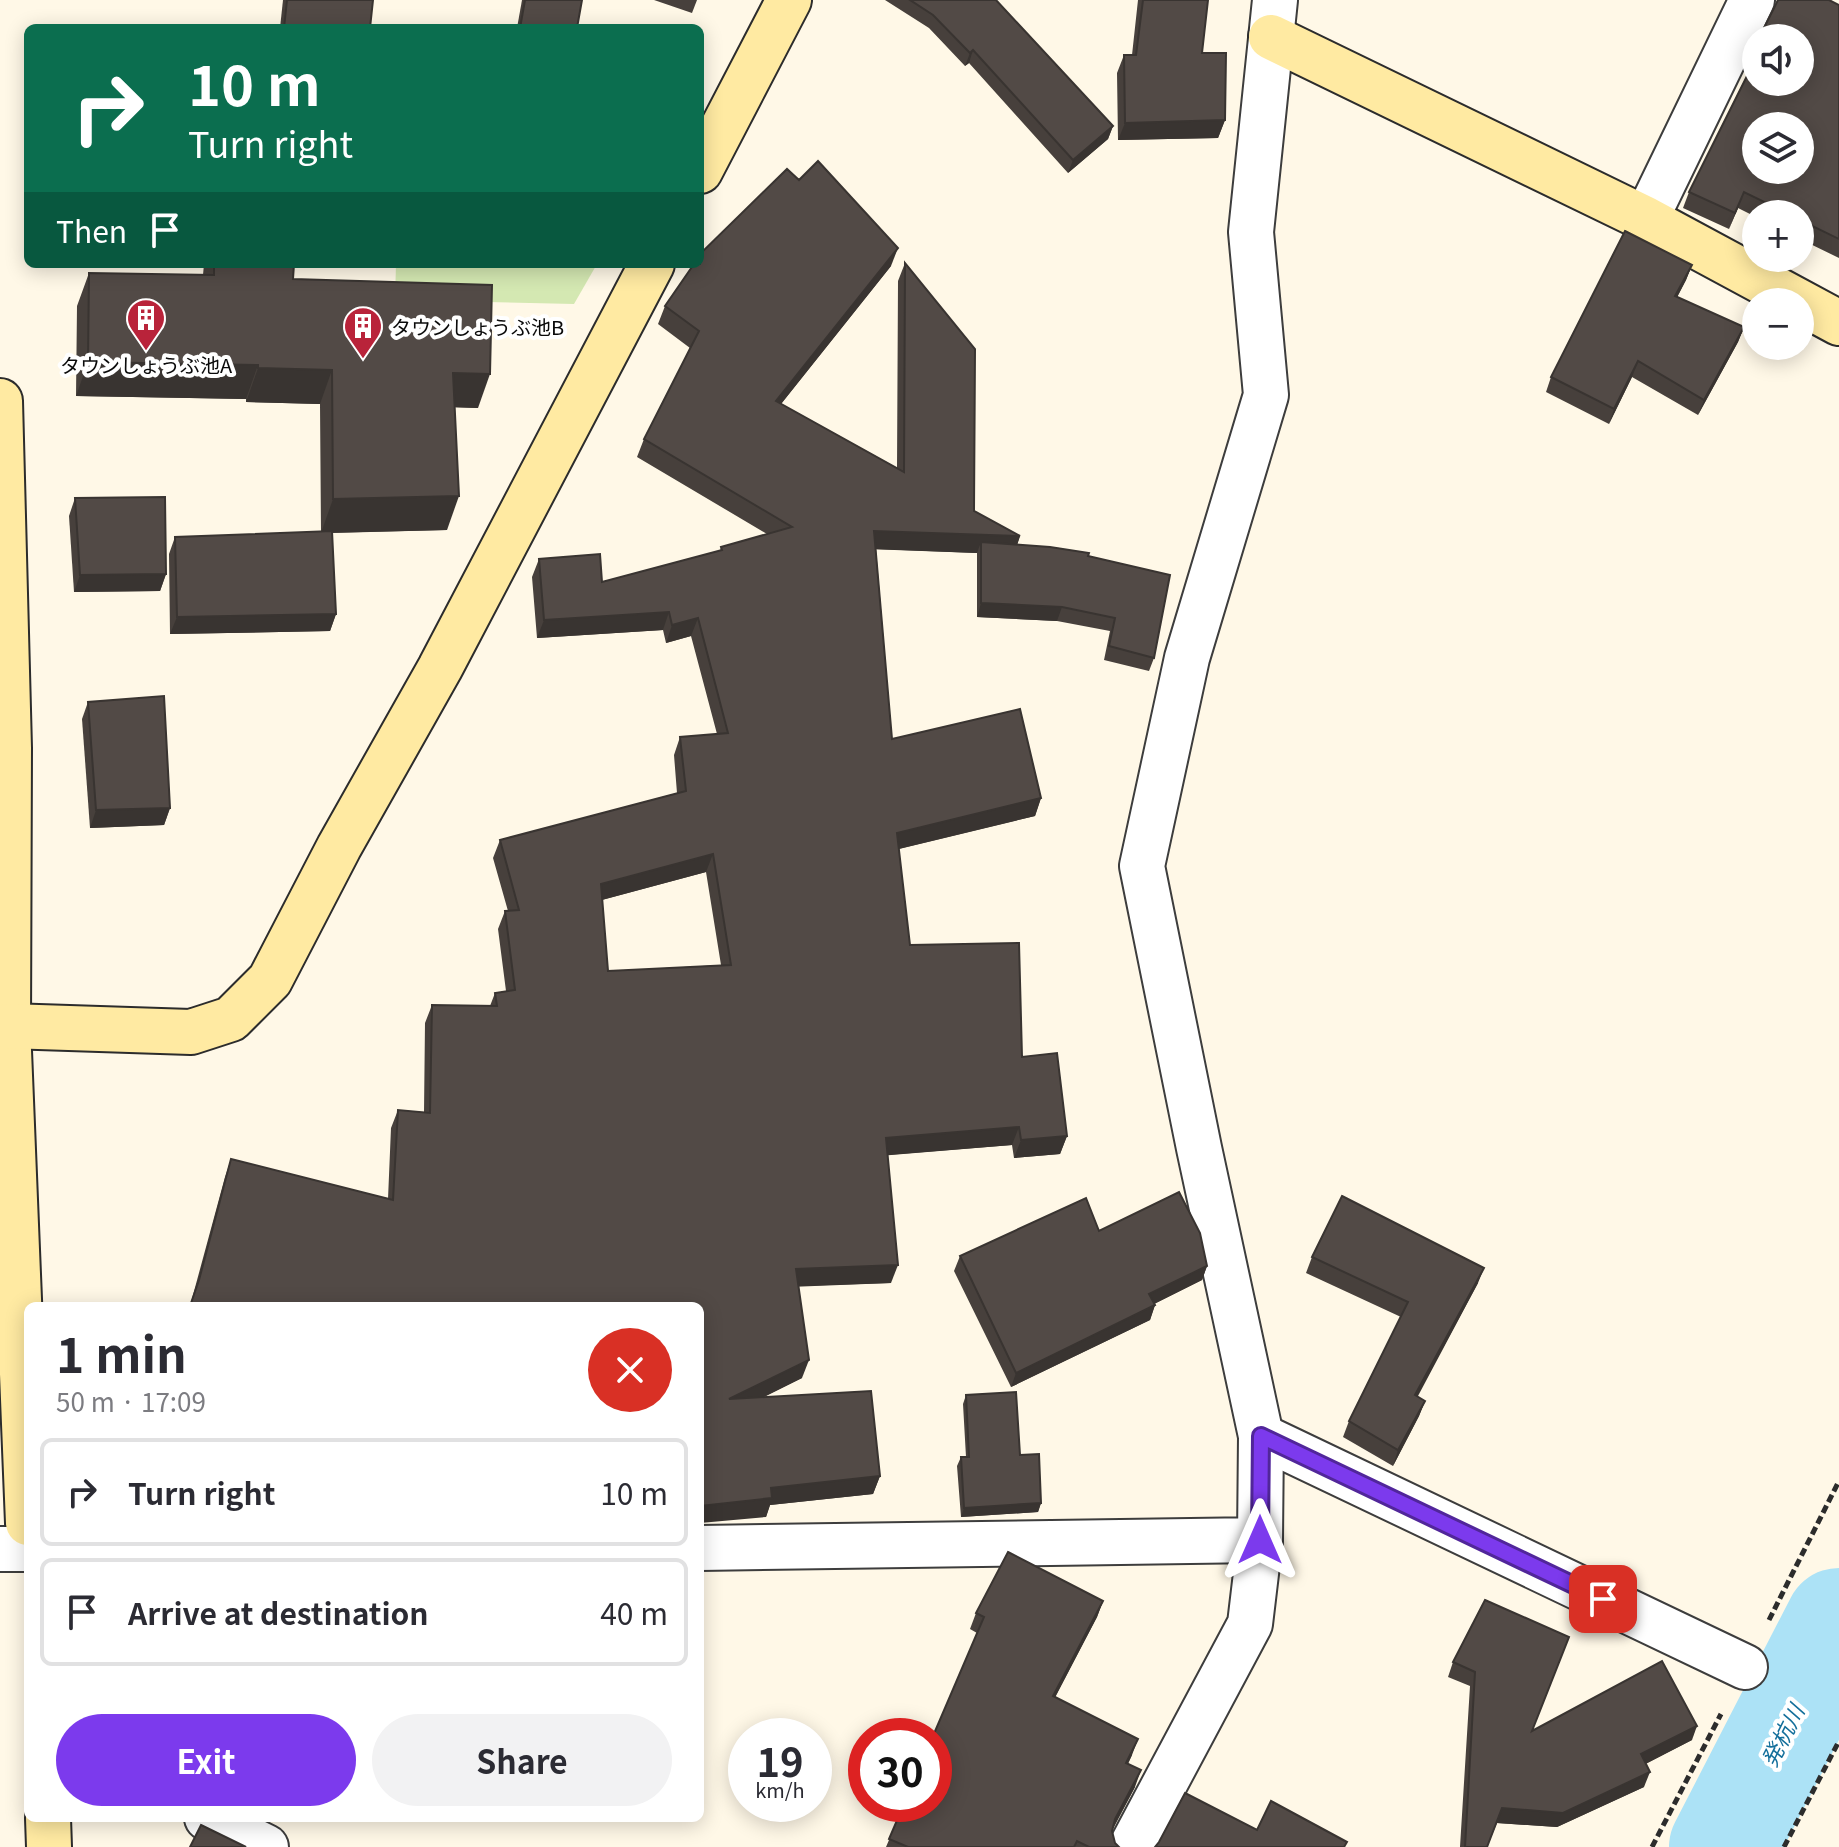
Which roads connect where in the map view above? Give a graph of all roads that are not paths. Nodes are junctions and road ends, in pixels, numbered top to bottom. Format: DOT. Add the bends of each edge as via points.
graph roads {
  1 [pos="789,0"];
  2 [pos="1752,0"];
  3 [pos="1273,19"];
  4 [pos="704,163"];
  5 [pos="1646,219"];
  6 [pos="650,268"];
  7 [pos="1839,323"];
  8 [pos="0,401"];
  9 [pos="8,1026"];
  10 [pos="24,1424"];
  11 [pos="1261,1436"];
  12 [pos="1260,1540"];
  13 [pos="704,1548"];
  14 [pos="0,1549"];
  15 [pos="24,1549"];
  16 [pos="1745,1667"];
  17 [pos="48,1822"];
  18 [pos="215,1822"];
  19 [pos="49,1847"];
  20 [pos="266,1847"];
  21 [pos="1131,1847"];
  1 -- 4 [label="street"];
  2 -- 5 [label="street"];
  3 -- 5 [label="street"];
  3 -- 11 [label="street" via="1251,232 1266,395 1187,658 1142,866"];
  5 -- 7 [label="street"];
  6 -- 9 [label="street" via="270,980 231,1019 191,1032"];
  8 -- 9 [label="street" via="9,748"];
  9 -- 10 [label="street"];
  11 -- 12 [label="street"];
  11 -- 16 [label="street"];
  12 -- 13 [label="street"];
  12 -- 21 [label="street" via="1250,1624"];
  14 -- 15 [label="street"];
  17 -- 19 [label="street"];
  18 -- 20 [label="street"];
}
